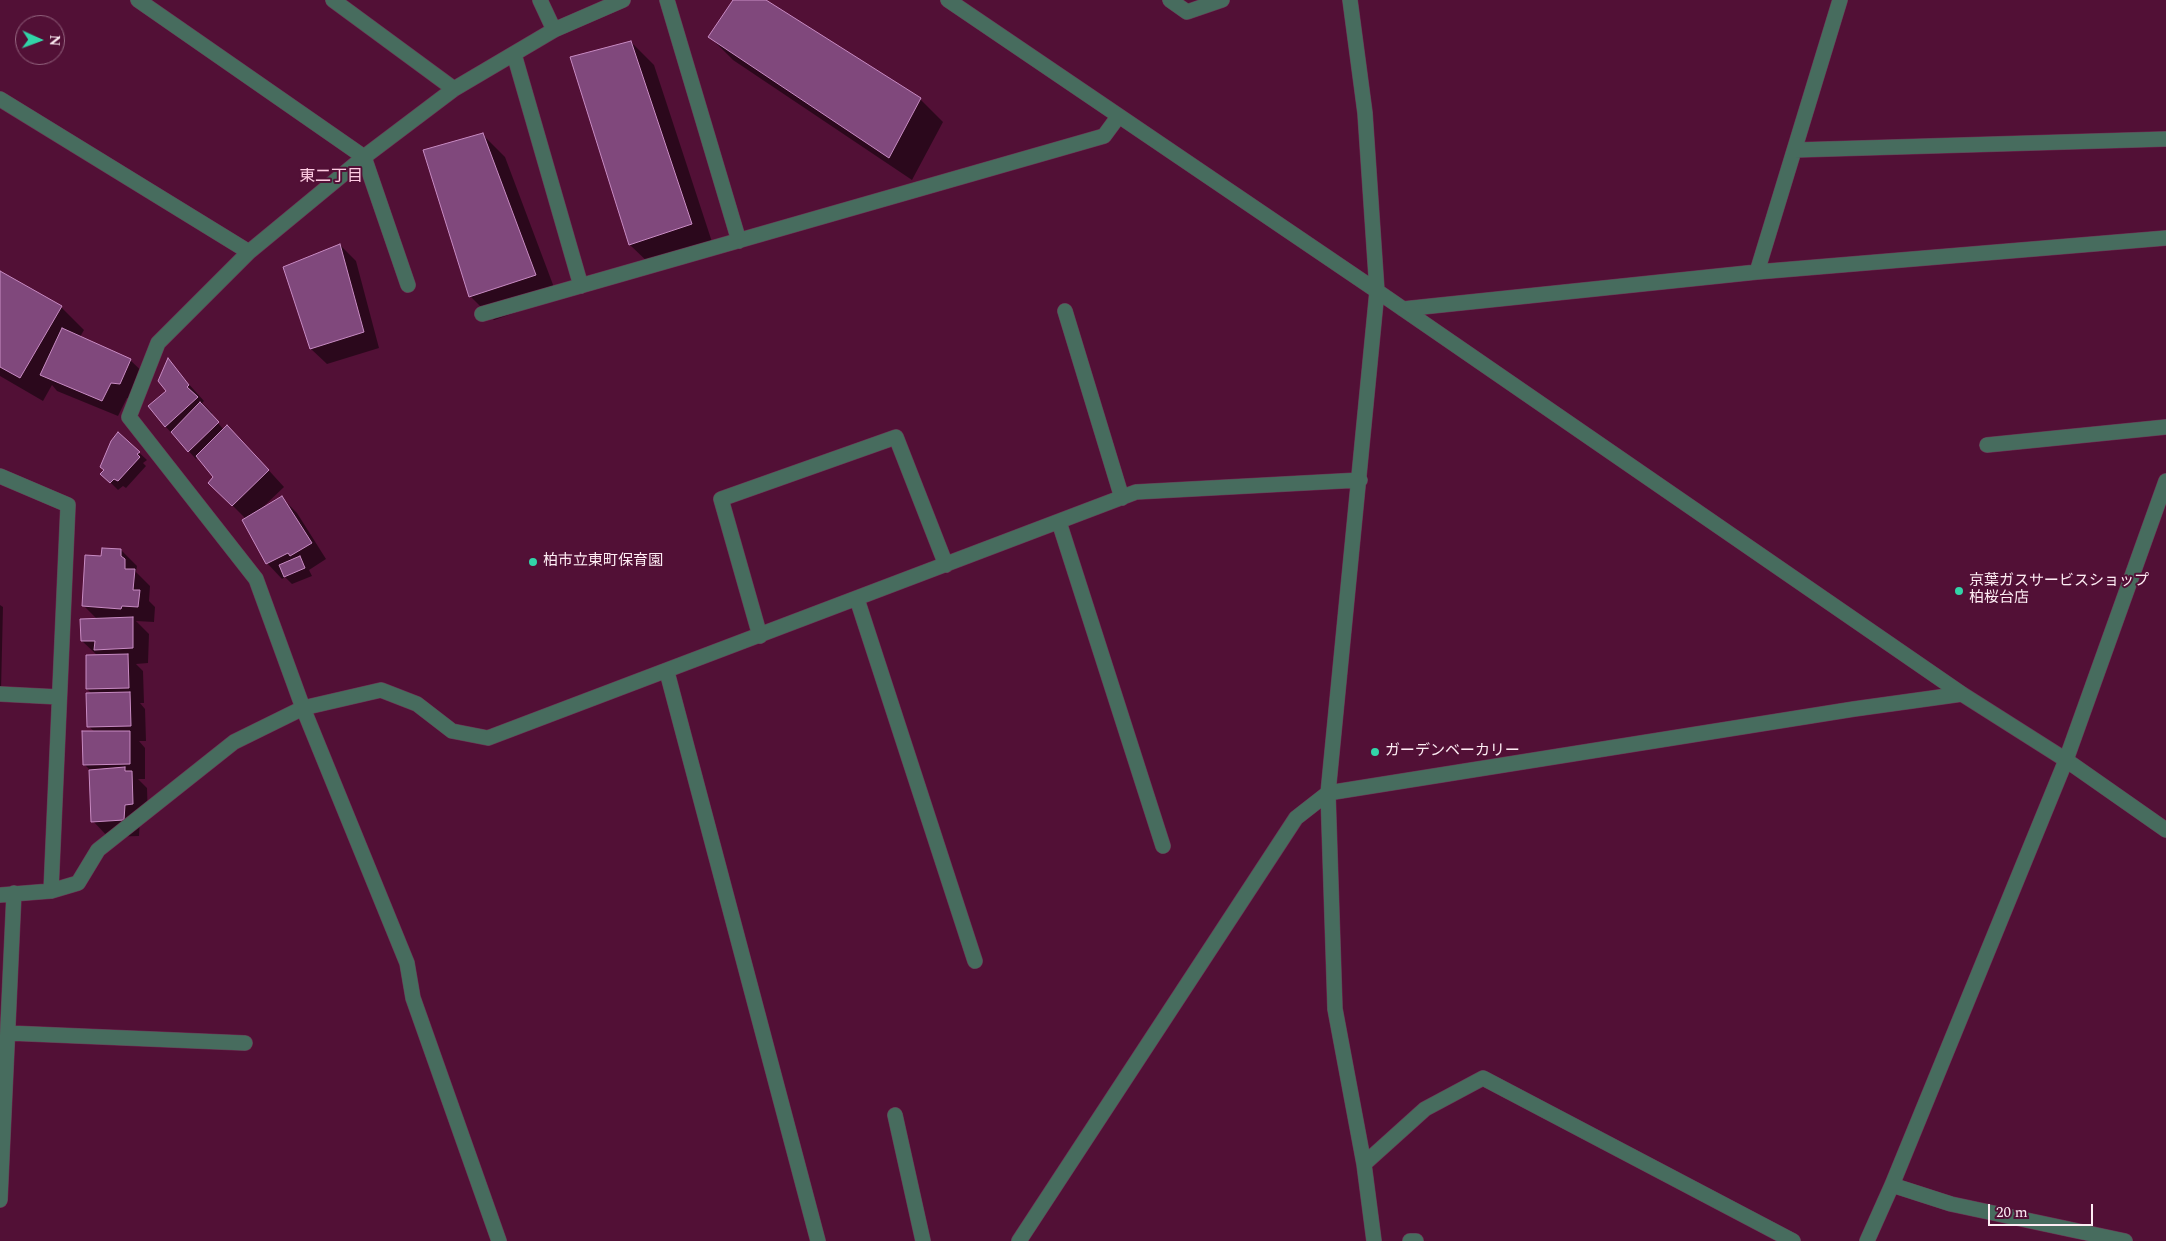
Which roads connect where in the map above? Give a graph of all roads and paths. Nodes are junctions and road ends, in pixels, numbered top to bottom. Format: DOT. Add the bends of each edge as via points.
graph roads {
  1 [pos="138,0"];
  2 [pos="333,0"];
  3 [pos="540,0"];
  4 [pos="623,0"];
  5 [pos="667,0"];
  6 [pos="948,0"];
  7 [pos="1170,0"];
  8 [pos="1222,0"];
  9 [pos="1350,0"];
  10 [pos="1840,0"];
  11 [pos="554,30"];
  12 [pos="514,54"];
  13 [pos="454,89"];
  14 [pos="0,99"];
  15 [pos="1118,116"];
  16 [pos="2166,139"];
  17 [pos="1795,150"];
  18 [pos="364,157"];
  19 [pos="2166,238"];
  20 [pos="739,241"];
  21 [pos="249,252"];
  22 [pos="1757,272"];
  23 [pos="408,285"];
  24 [pos="581,286"];
  25 [pos="1377,291"];
  26 [pos="1403,309"];
  27 [pos="1066,311"];
  28 [pos="482,314"];
  29 [pos="2166,427"];
  30 [pos="1987,445"];
  31 [pos="0,476"];
  32 [pos="1360,480"];
  33 [pos="2166,480"];
  34 [pos="1122,498"];
  35 [pos="1059,522"];
  36 [pos="946,565"];
  37 [pos="857,599"];
  38 [pos="760,636"];
  39 [pos="667,672"];
  40 [pos="0,694"];
  41 [pos="1962,694"];
  42 [pos="59,698"];
  43 [pos="303,708"];
  44 [pos="2066,760"];
  45 [pos="1328,793"];
  46 [pos="2166,830"];
  47 [pos="1163,846"];
  48 [pos="51,891"];
  49 [pos="7,894"];
  50 [pos="975,960"];
  51 [pos="8,1033"];
  52 [pos="245,1044"];
  53 [pos="4,1075"];
  54 [pos="896,1115"];
  55 [pos="1364,1164"];
  56 [pos="1892,1185"];
  57 [pos="0,1192"];
  58 [pos="499,1241"];
  59 [pos="818,1241"];
  60 [pos="923,1241"];
  61 [pos="1019,1241"];
  62 [pos="1374,1241"];
  63 [pos="1410,1241"];
  64 [pos="1416,1241"];
  65 [pos="1793,1241"];
  66 [pos="1867,1241"];
  67 [pos="2125,1241"];
  1 -- 18 [label="street"];
  2 -- 13 [label="street"];
  3 -- 11 [label="street"];
  4 -- 11 [label="street"];
  5 -- 20 [label="street"];
  6 -- 15 [label="street"];
  7 -- 8 [label="street" via="1187,12"];
  9 -- 25 [label="street" via="1365,113"];
  10 -- 17 [label="street"];
  11 -- 12 [label="street"];
  12 -- 13 [label="street"];
  12 -- 24 [label="street"];
  13 -- 18 [label="street"];
  14 -- 21 [label="street"];
  15 -- 20 [label="street" via="1104,136"];
  15 -- 25 [label="street"];
  16 -- 17 [label="street"];
  17 -- 22 [label="street"];
  18 -- 21 [label="street"];
  18 -- 23 [label="street"];
  19 -- 22 [label="street"];
  20 -- 24 [label="street"];
  21 -- 43 [label="street" via="158,343 129,417 256,579"];
  22 -- 26 [label="street"];
  24 -- 28 [label="street"];
  25 -- 26 [label="street"];
  25 -- 32 [label="street"];
  26 -- 41 [label="street"];
  27 -- 34 [label="street"];
  29 -- 30 [label="street"];
  31 -- 42 [label="street" via="68,505"];
  32 -- 34 [label="street" via="1136,492"];
  32 -- 45 [label="street"];
  33 -- 44 [label="street"];
  34 -- 35 [label="street"];
  35 -- 36 [label="street"];
  35 -- 47 [label="street"];
  36 -- 37 [label="street"];
  36 -- 38 [label="street" via="896,437 721,500"];
  37 -- 38 [label="street"];
  37 -- 50 [label="street"];
  38 -- 39 [label="street"];
  39 -- 43 [label="street" via="488,738 452,731 417,704 381,690"];
  39 -- 59 [label="street"];
  40 -- 42 [label="street"];
  41 -- 44 [label="street"];
  41 -- 45 [label="street" via="1854,708"];
  42 -- 48 [label="street"];
  43 -- 48 [label="street" via="234,742 98,850 78,883"];
  43 -- 58 [label="street" via="407,963 413,998"];
  44 -- 46 [label="street"];
  44 -- 56 [label="street"];
  45 -- 55 [label="street" via="1335,1009"];
  45 -- 61 [label="street" via="1296,818"];
  48 -- 49 [label="street"];
  49 -- 51 [label="street"];
  51 -- 52 [label="street"];
  51 -- 53 [label="street"];
  53 -- 57 [label="street"];
  54 -- 60 [label="street"];
  55 -- 62 [label="street"];
  55 -- 65 [label="street" via="1425,1109 1482,1078"];
  56 -- 66 [label="street"];
  56 -- 67 [label="street" via="1951,1204"];
  63 -- 64 [label="street"];
}
